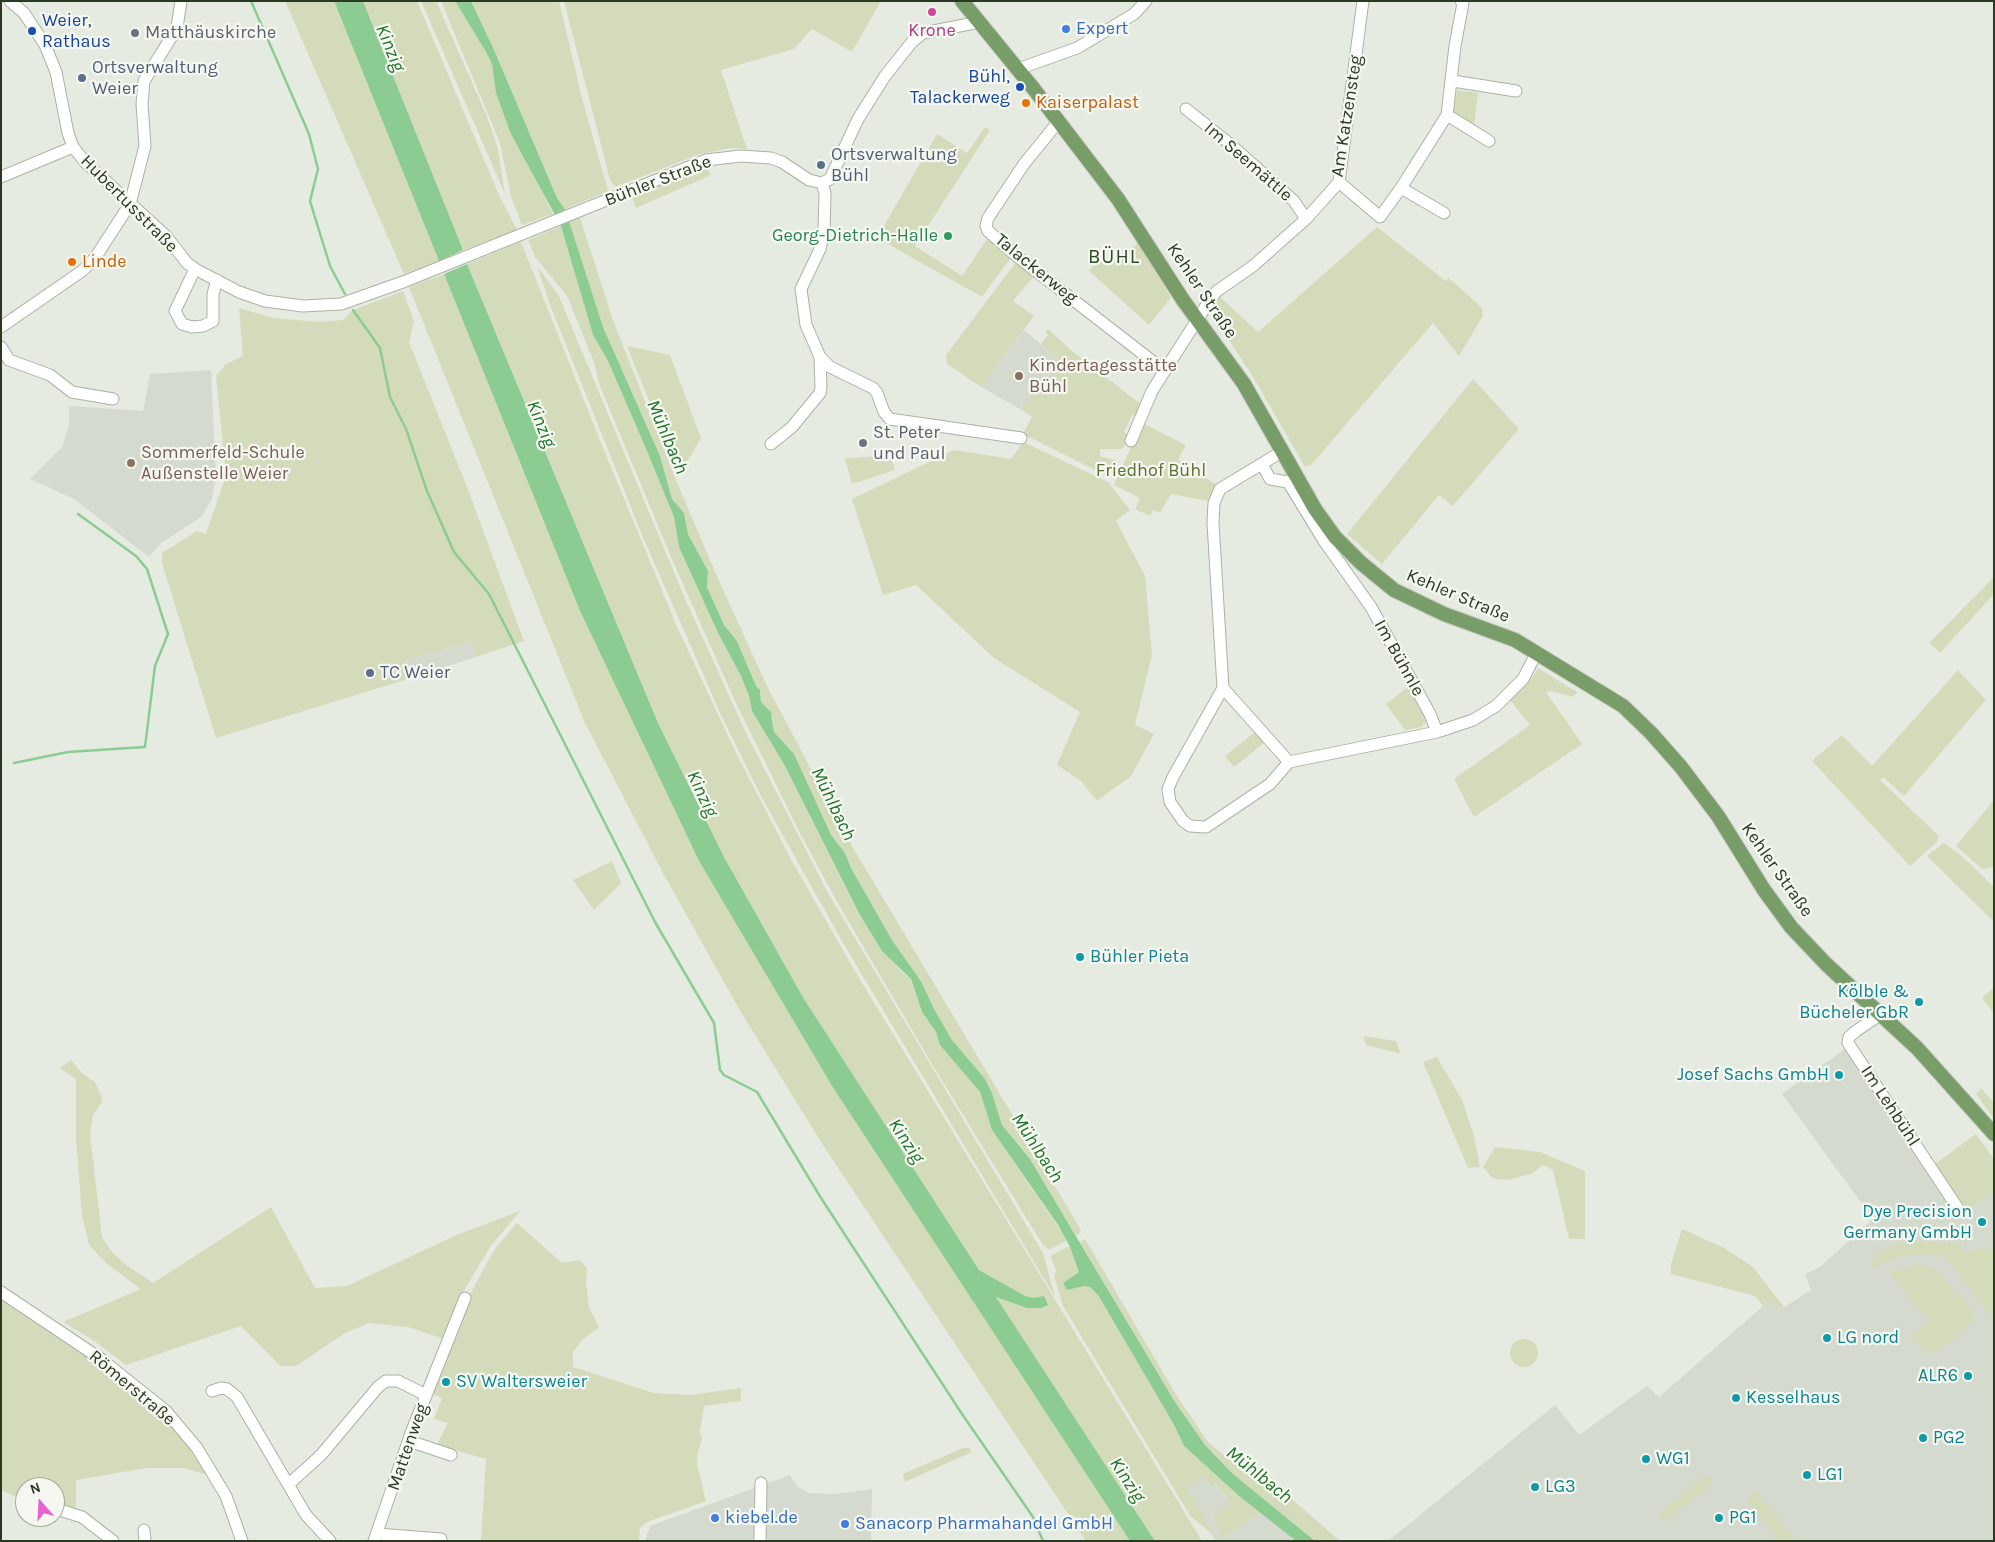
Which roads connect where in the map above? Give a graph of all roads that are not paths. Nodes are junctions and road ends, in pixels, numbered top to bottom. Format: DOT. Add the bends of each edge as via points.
graph roads {
  1 [pos="10,1"];
  2 [pos="181,1"];
  3 [pos="962,1"];
  4 [pos="1146,1"];
  5 [pos="1363,1"];
  6 [pos="1461,1"];
  7 [pos="980,22"];
  8 [pos="1018,69"];
  9 [pos="1453,81"];
  10 [pos="1516,90"];
  11 [pos="1186,109"];
  12 [pos="1448,115"];
  13 [pos="1059,120"];
  14 [pos="1489,141"];
  15 [pos="73,147"];
  16 [pos="1,177"];
  17 [pos="1339,182"];
  18 [pos="822,183"];
  19 [pos="1401,188"];
  20 [pos="130,204"];
  21 [pos="1444,213"];
  22 [pos="1306,219"];
  23 [pos="522,235"];
  24 [pos="195,269"];
  25 [pos="217,280"];
  26 [pos="1198,321"];
  27 [pos="1,327"];
  28 [pos="1,347"];
  29 [pos="820,357"];
  30 [pos="1165,371"];
  31 [pos="114,399"];
  32 [pos="1021,438"];
  33 [pos="1131,441"];
  34 [pos="771,444"];
  35 [pos="1283,451"];
  36 [pos="1262,464"];
  37 [pos="1537,652"];
  38 [pos="1223,688"];
  39 [pos="1437,732"];
  40 [pos="1289,762"];
  41 [pos="1881,1014"];
  42 [pos="1994,1134"];
  43 [pos="1956,1207"];
  44 [pos="1,1292"];
  45 [pos="465,1298"];
  46 [pos="212,1391"];
  47 [pos="426,1395"];
  48 [pos="409,1441"];
  49 [pos="451,1455"];
  50 [pos="761,1483"];
  51 [pos="289,1484"];
  52 [pos="65,1512"];
  53 [pos="376,1537"];
  54 [pos="442,1539"];
  55 [pos="113,1541"];
  56 [pos="242,1541"];
  57 [pos="330,1541"];
  58 [pos="760,1541"];
  1 -- 15 [label="street, Hubertusstraße" via="24,13 45,45 56,72"];
  2 -- 20 [label="street" via="177,28 144,81 145,146"];
  3 -- 7 [label="main road, Kehler Straße"];
  4 -- 8 [label="street" via="1134,14 1077,48"];
  5 -- 17 [label="street, Am Katzensteg"];
  6 -- 9 [label="street"];
  7 -- 8 [label="main road, Kehler Straße"];
  7 -- 18 [label="street" via="923,32 912,42 885,76 858,119 830,178"];
  8 -- 13 [label="main road, Kehler Straße"];
  9 -- 10 [label="street"];
  9 -- 12 [label="street"];
  11 -- 22 [label="street, Im Seemättle" via="1294,201"];
  12 -- 14 [label="street"];
  12 -- 19 [label="street"];
  13 -- 26 [label="main road, Kehler Straße" via="1118,198"];
  13 -- 30 [label="street, Talackerweg" via="1024,164 988,218 988,231"];
  15 -- 16 [label="street"];
  15 -- 20 [label="street, Hubertusstraße"];
  17 -- 19 [label="street" via="1380,217"];
  17 -- 22 [label="street, Am Katzensteg"];
  18 -- 23 [label="street, Bühler Straße" via="809,180 771,158 727,156 684,169"];
  18 -- 29 [label="street" via="825,193 824,231 820,249 801,289 806,325"];
  19 -- 21 [label="street"];
  20 -- 24 [label="street, Hubertusstraße" via="166,236"];
  20 -- 27 [label="street" via="95,258 82,271"];
  22 -- 26 [label="street, Am Katzensteg" via="1253,266 1217,291"];
  23 -- 25 [label="street, Hubertusstraße" via="342,304 303,306 265,301"];
  24 -- 25 [label="street, Hubertusstraße"];
  24 -- 25 [label="street" via="175,311 182,324 203,326 214,321 213,294"];
  26 -- 30 [label="street, Am Katzensteg"];
  26 -- 35 [label="main road, Kehler Straße" via="1244,384"];
  28 -- 31 [label="street" via="9,360 50,375 72,392"];
  29 -- 32 [label="street" via="830,366 873,388 890,419"];
  29 -- 34 [label="street" via="820,393 792,427"];
  30 -- 33 [label="street, Am Katzensteg" via="1152,391"];
  35 -- 36 [label="street"];
  35 -- 37 [label="main road, Kehler Straße" via="1335,537 1380,580 1411,599 1515,640"];
  36 -- 38 [label="street" via="1220,489 1214,503"];
  36 -- 39 [label="street, Im Bühnle" via="1270,480 1288,482 1374,613"];
  37 -- 39 [label="street" via="1524,679 1496,706 1473,720"];
  37 -- 41 [label="main road, Kehler Straße" via="1623,706 1651,733 1718,816 1791,927"];
  38 -- 40 [label="street"];
  38 -- 40 [label="street" via="1168,790 1170,802 1184,821 1190,826 1206,827 1270,784"];
  39 -- 40 [label="street"];
  41 -- 42 [label="main road, Kehler Straße" via="1947,1079"];
  41 -- 43 [label="street, Im Lehbühl" via="1856,1031 1848,1043"];
  44 -- 56 [label="street, Römerstraße" via="101,1358 166,1411 197,1448 226,1496"];
  45 -- 47 [label="street, Mattenweg"];
  46 -- 51 [label="street" via="228,1389 237,1397"];
  47 -- 48 [label="street, Mattenweg"];
  47 -- 51 [label="street" via="398,1381 386,1381 378,1386 321,1455"];
  48 -- 49 [label="street"];
  48 -- 53 [label="street, Mattenweg"];
  50 -- 58 [label="street"];
  51 -- 57 [label="street" via="314,1525"];
  52 -- 55 [label="street" via="82,1517"];
  53 -- 54 [label="street"];
}
